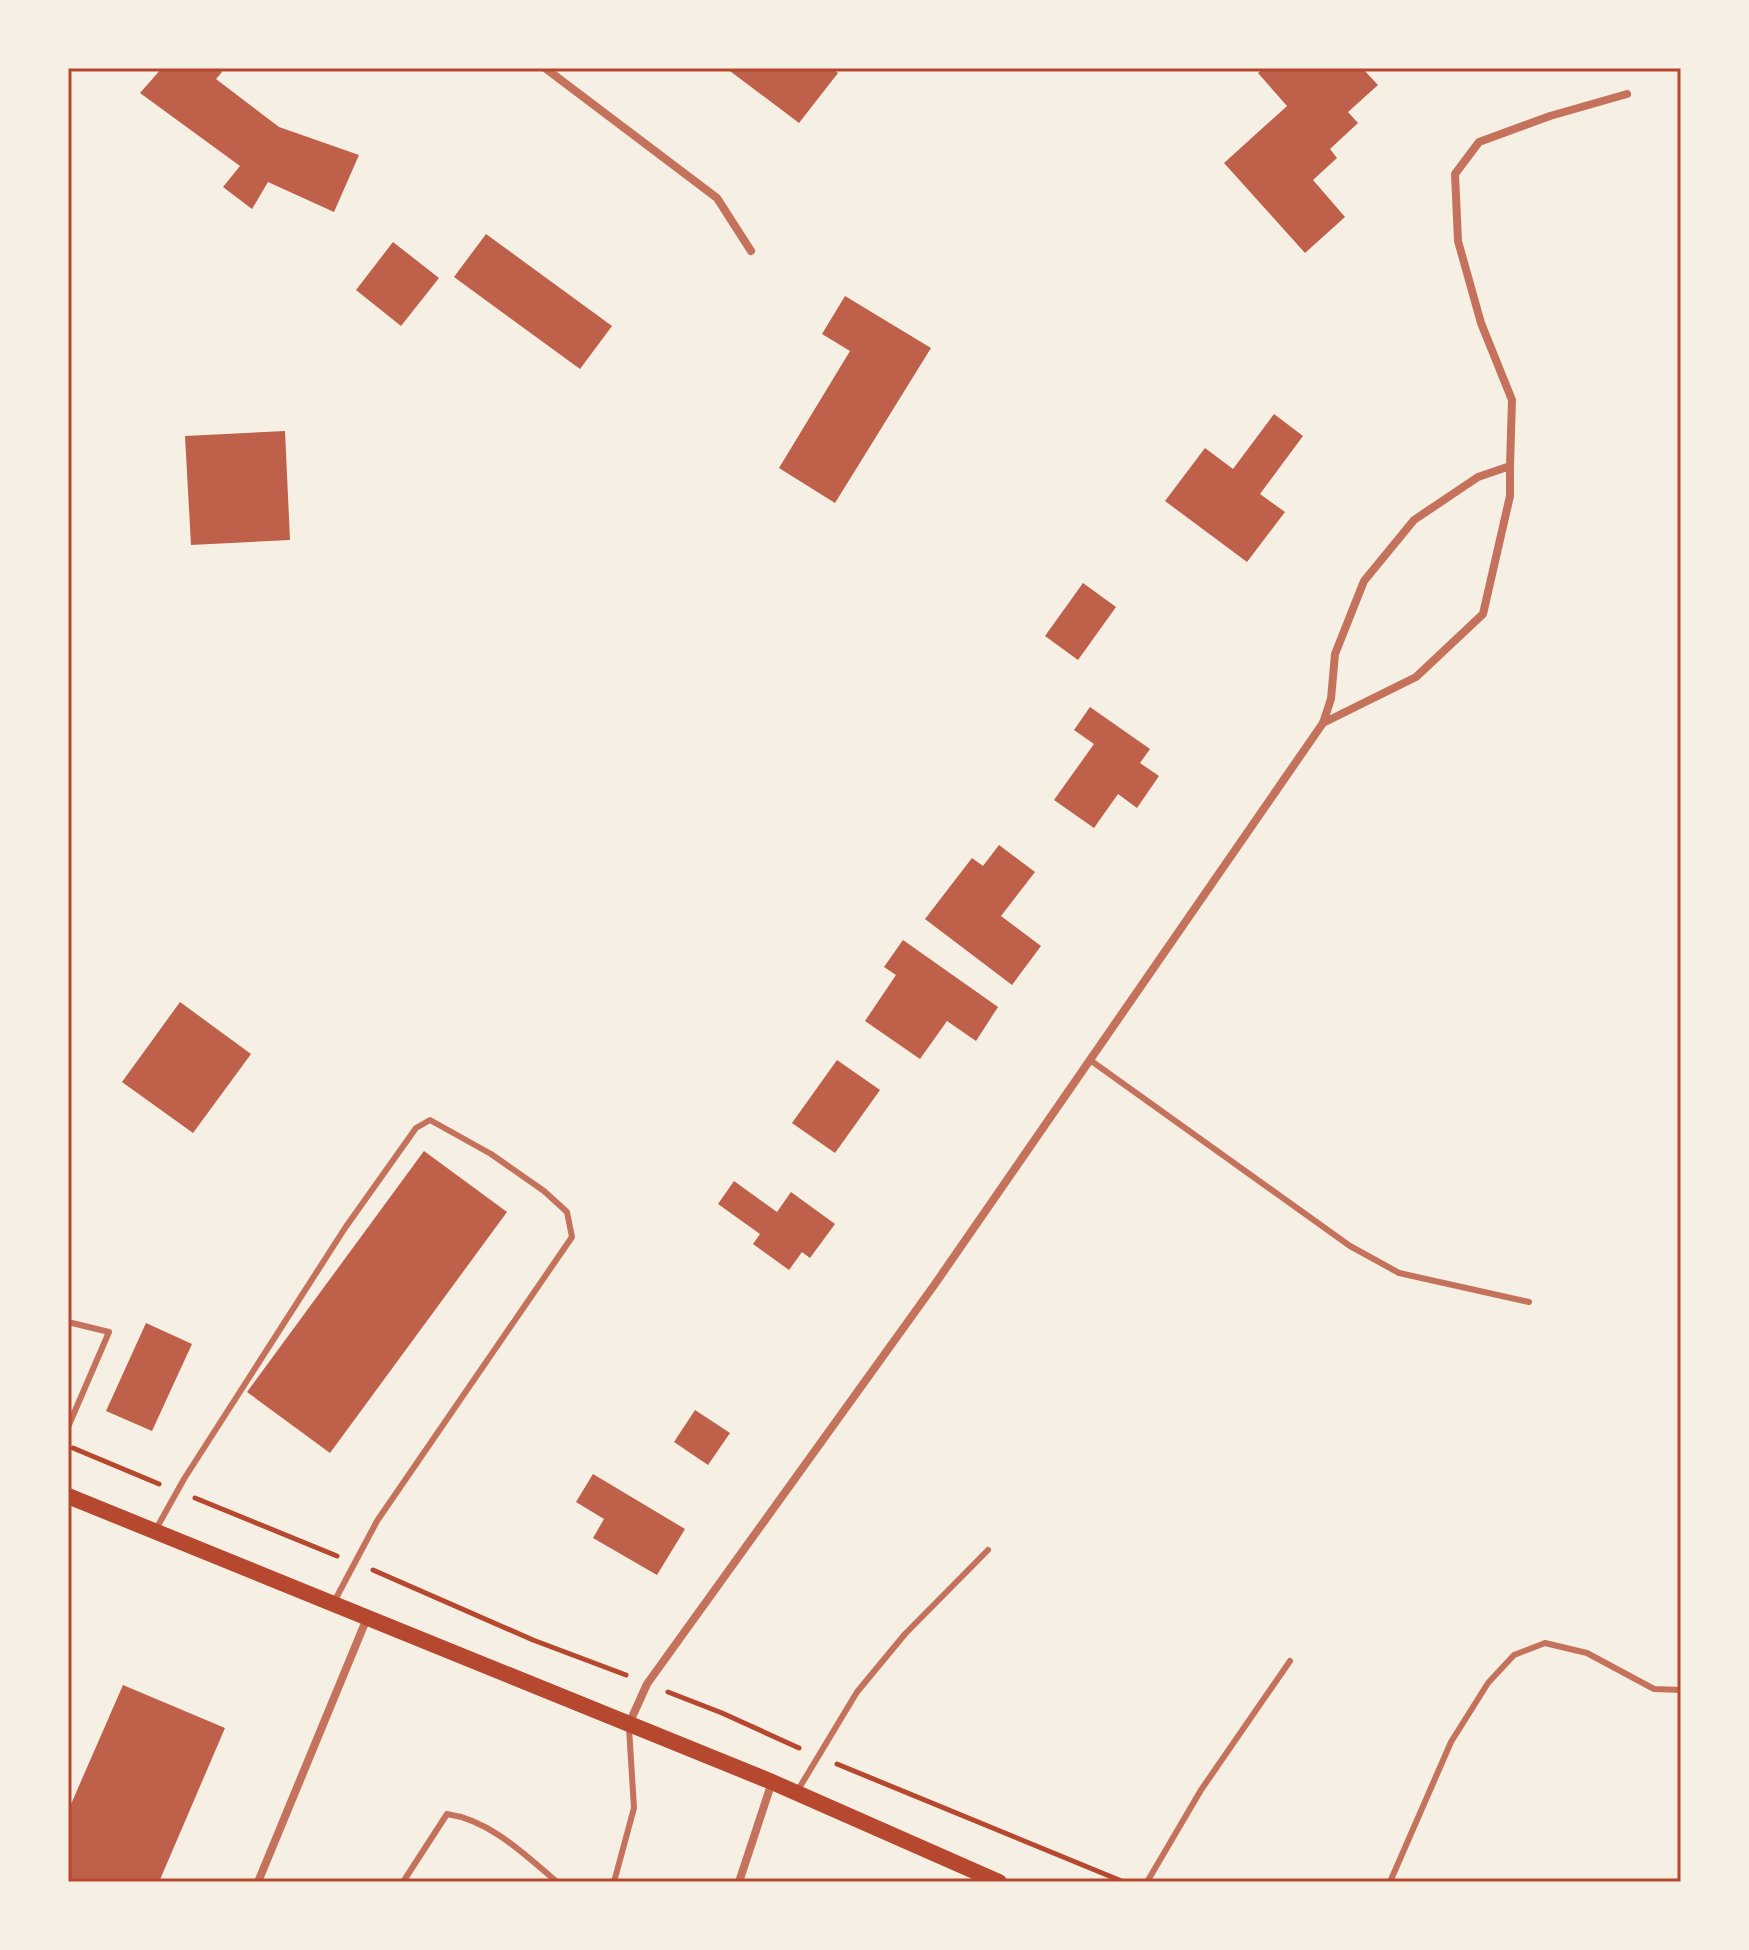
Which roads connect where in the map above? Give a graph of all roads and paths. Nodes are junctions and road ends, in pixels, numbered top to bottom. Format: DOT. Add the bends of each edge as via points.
graph roads {
  1 [pos="545,68"];
  2 [pos="1627,94"];
  3 [pos="751,251"];
  4 [pos="1510,466"];
  5 [pos="1323,723"];
  6 [pos="1090,1060"];
  7 [pos="1529,1302"];
  8 [pos="68,1322"];
  9 [pos="68,1427"];
  10 [pos="68,1446"];
  11 [pos="177,1491"];
  12 [pos="68,1496"];
  13 [pos="155,1531"];
  14 [pos="988,1550"];
  15 [pos="353,1562"];
  16 [pos="333,1604"];
  17 [pos="367,1618"];
  18 [pos="1290,1661"];
  19 [pos="624,1674"];
  20 [pos="1681,1690"];
  21 [pos="674,1695"];
  22 [pos="629,1725"];
  23 [pos="818,1756"];
  24 [pos="772,1782"];
  25 [pos="796,1793"];
  26 [pos="258,1882"];
  27 [pos="403,1882"];
  28 [pos="557,1882"];
  29 [pos="614,1882"];
  30 [pos="739,1882"];
  31 [pos="999,1882"];
  32 [pos="1124,1882"];
  33 [pos="1147,1882"];
  34 [pos="1390,1882"];
  1 -- 3 [label="street" via="717,198"];
  2 -- 4 [label="street" via="1479,142 1455,174 1458,241 1481,323 1512,400"];
  4 -- 5 [label="street" via="1478,477 1414,520 1364,581 1335,654"];
  4 -- 5 [label="street" via="1510,496 1483,614 1416,677"];
  5 -- 6 [label="street"];
  6 -- 7 [label="lane" via="1350,1246 1399,1273"];
  6 -- 22 [label="street" via="647,1684"];
  8 -- 9 [label="lane" via="109,1332"];
  10 -- 11 [label="path"];
  11 -- 13 [label="lane"];
  11 -- 15 [label="path"];
  11 -- 15 [label="lane" via="382,1174 416,1128 430,1120 544,1191 567,1212 572,1237"];
  12 -- 13 [label="main road"];
  13 -- 16 [label="main road"];
  14 -- 23 [label="lane" via="905,1634 857,1692"];
  15 -- 16 [label="lane"];
  15 -- 19 [label="path"];
  16 -- 17 [label="main road"];
  17 -- 22 [label="main road"];
  17 -- 26 [label="street"];
  18 -- 33 [label="lane" via="1201,1790"];
  20 -- 34 [label="lane" via="1654,1689 1587,1653 1545,1643 1514,1655 1488,1683 1451,1742"];
  21 -- 23 [label="path"];
  22 -- 24 [label="main road"];
  22 -- 29 [label="lane" via="634,1808"];
  23 -- 25 [label="lane"];
  23 -- 32 [label="path"];
  24 -- 25 [label="main road"];
  24 -- 30 [label="street"];
  25 -- 31 [label="main road"];
  27 -- 28 [label="lane" via="447,1814 467,1817 516,1847"];
}
